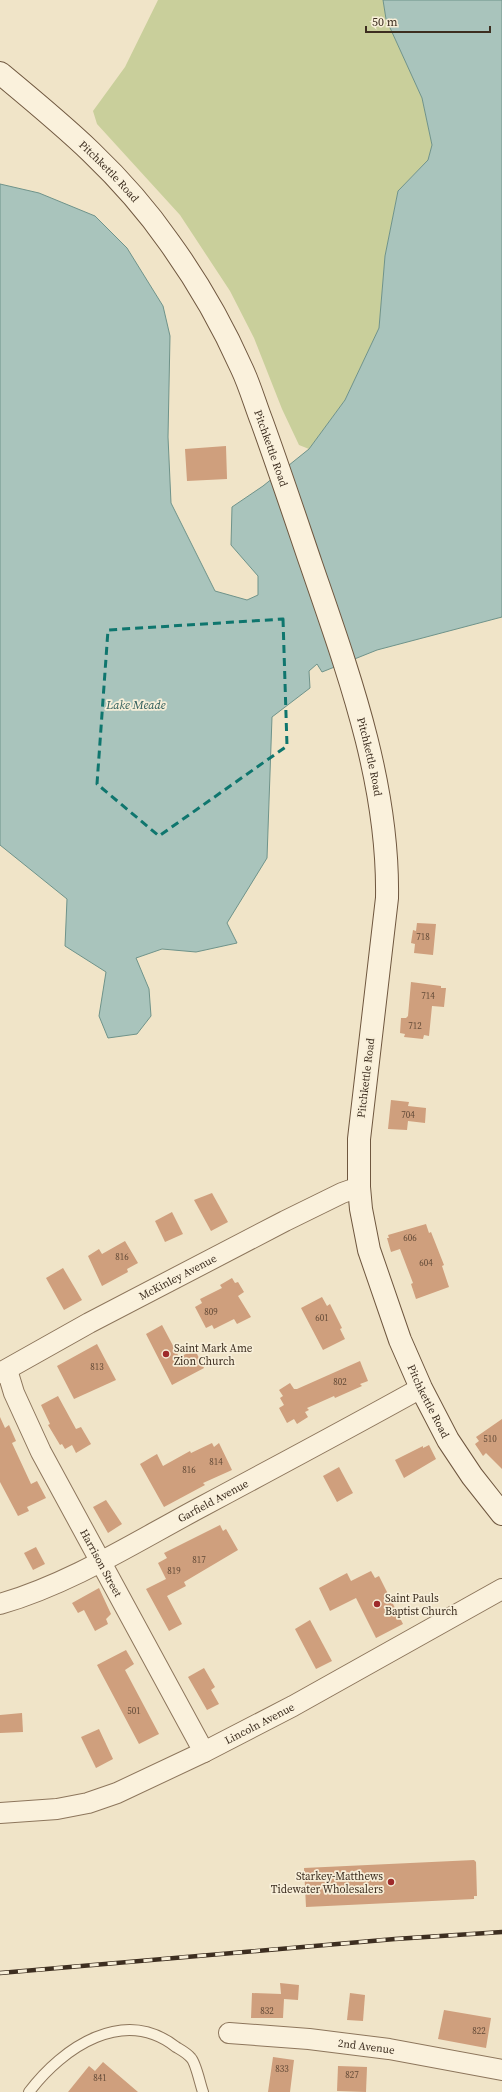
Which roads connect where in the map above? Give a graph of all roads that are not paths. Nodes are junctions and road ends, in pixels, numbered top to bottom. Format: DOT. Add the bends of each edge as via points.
graph roads {
  1 [pos="0,73"];
  2 [pos="359,1187"];
  3 [pos="3,1371"];
  4 [pos="421,1388"];
  5 [pos="502,1514"];
  6 [pos="100,1562"];
  7 [pos="502,1589"];
  8 [pos="0,1604"];
  9 [pos="204,1752"];
  10 [pos="0,1813"];
  11 [pos="229,2033"];
  12 [pos="502,2070"];
  13 [pos="29,2092"];
  14 [pos="203,2092"];
  1 -- 2 [label="main road, Pitchkettle Road" via="75,135 98,158 135,198 169,241 198,286 243,370 348,672 378,790 388,861 387,898 359,1139"];
  2 -- 3 [label="street, McKinley Avenue" via="285,1220"];
  2 -- 4 [label="main road, Pitchkettle Road" via="369,1250 400,1340"];
  3 -- 6 [label="street, Harrison Street" via="41,1452"];
  4 -- 5 [label="main road, Pitchkettle Road" via="448,1440"];
  4 -- 6 [label="street, Garfield Avenue"];
  6 -- 8 [label="street, Garfield Avenue" via="23,1598"];
  6 -- 9 [label="street, Harrison Street"];
  7 -- 9 [label="street, Lincoln Avenue" via="293,1706"];
  9 -- 10 [label="street, Lincoln Avenue" via="117,1793 88,1803 57,1809"];
  11 -- 12 [label="street, 2nd Avenue" via="389,2049"];
  13 -- 14 [label="lane" via="44,2073 62,2057 95,2037 133,2029 149,2031 171,2042 192,2058"];
}
